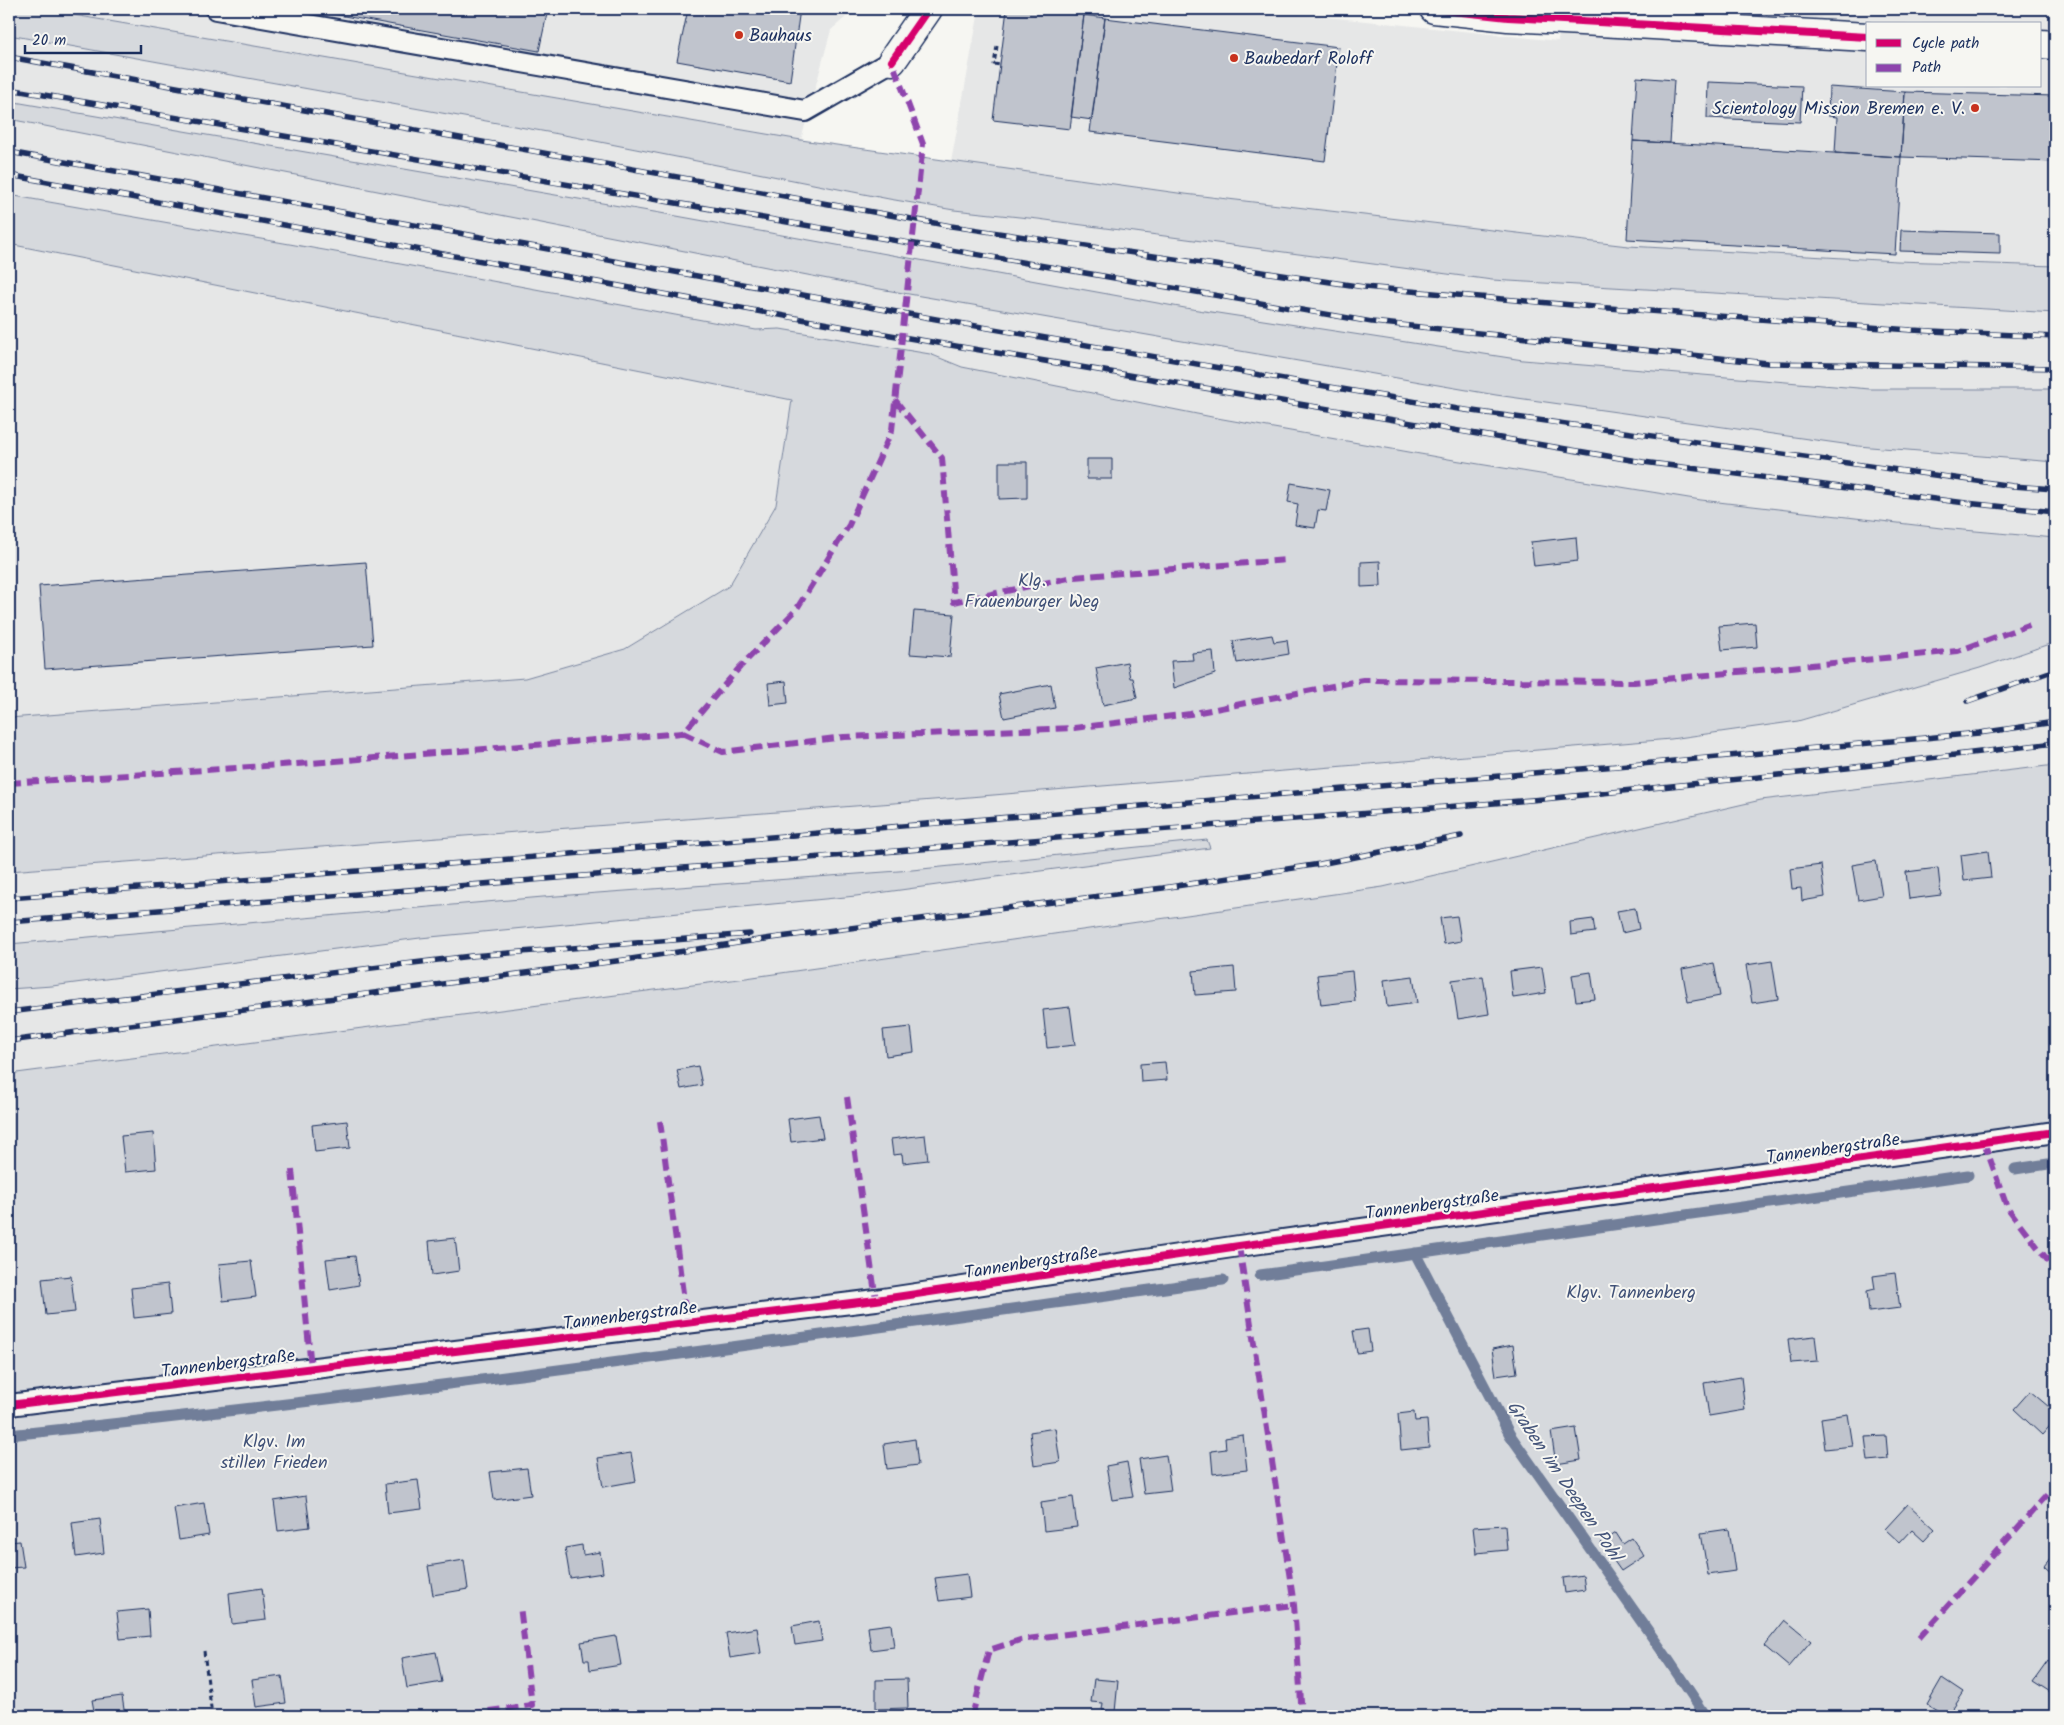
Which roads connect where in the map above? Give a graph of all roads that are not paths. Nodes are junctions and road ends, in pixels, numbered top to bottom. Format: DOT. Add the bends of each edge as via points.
graph roads {
  1 [pos="216,9"];
  2 [pos="928,9"];
  3 [pos="1434,9"];
  4 [pos="1866,37"];
  5 [pos="2042,44"];
  6 [pos="2055,45"];
  7 [pos="892,61"];
  8 [pos="2055,1132"];
  9 [pos="9,1405"];
  1 -- 7 [label="lane" via="805,111"];
  2 -- 7 [label="street"];
  3 -- 4 [label="street" via="1508,17"];
  5 -- 6 [label="street"];
  8 -- 9 [label="lane, Tannenbergstraße" via="876,1300"];
}
